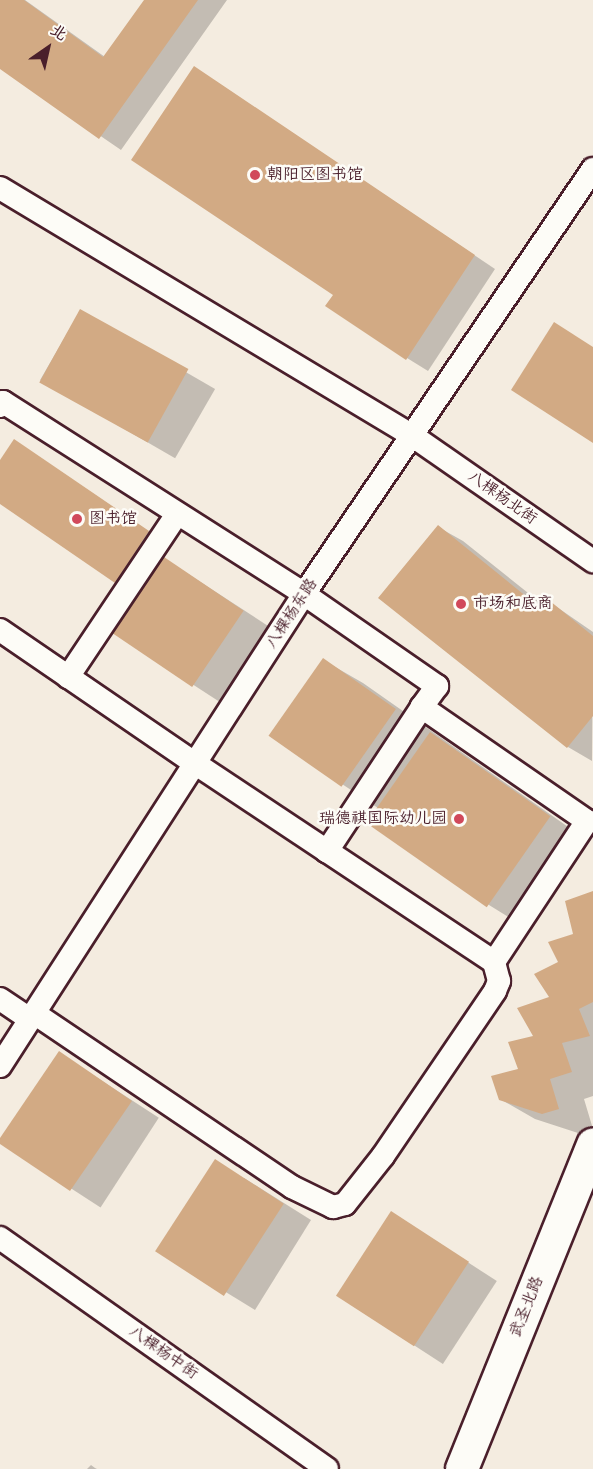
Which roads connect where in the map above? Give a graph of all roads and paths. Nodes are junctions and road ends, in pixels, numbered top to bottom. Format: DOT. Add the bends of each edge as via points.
graph roads {
  1 [pos="593,169"];
  2 [pos="0,188"];
  3 [pos="0,406"];
  4 [pos="410,434"];
  5 [pos="177,514"];
  6 [pos="593,561"];
  7 [pos="304,594"];
  8 [pos="0,630"];
  9 [pos="68,677"];
  10 [pos="422,707"];
  11 [pos="196,764"];
  12 [pos="327,851"];
  13 [pos="494,962"];
  14 [pos="0,999"];
  15 [pos="32,1016"];
  16 [pos="0,1066"];
  17 [pos="593,1144"];
  18 [pos="0,1238"];
  19 [pos="327,1469"];
  20 [pos="462,1469"];
  1 -- 4 [label="street, 八棵杨东路"];
  2 -- 4 [label="street, 八棵杨北街"];
  3 -- 5 [label="street" via="3,402"];
  4 -- 6 [label="street, 八棵杨北街"];
  4 -- 7 [label="street, 八棵杨东路"];
  5 -- 7 [label="street"];
  5 -- 9 [label="street"];
  7 -- 10 [label="street" via="437,686"];
  7 -- 11 [label="street, 八棵杨东路"];
  8 -- 9 [label="street"];
  9 -- 11 [label="street"];
  10 -- 12 [label="street"];
  10 -- 13 [label="street" via="587,821"];
  11 -- 12 [label="street"];
  11 -- 15 [label="street, 八棵杨东路"];
  12 -- 13 [label="street"];
  13 -- 15 [label="street" via="499,981 495,991 383,1156 345,1204 333,1207 292,1187"];
  14 -- 15 [label="street"];
  15 -- 16 [label="street, 八棵杨东路"];
  17 -- 20 [label="street, 武圣北路"];
  18 -- 19 [label="street, 八棵杨中街"];
}
